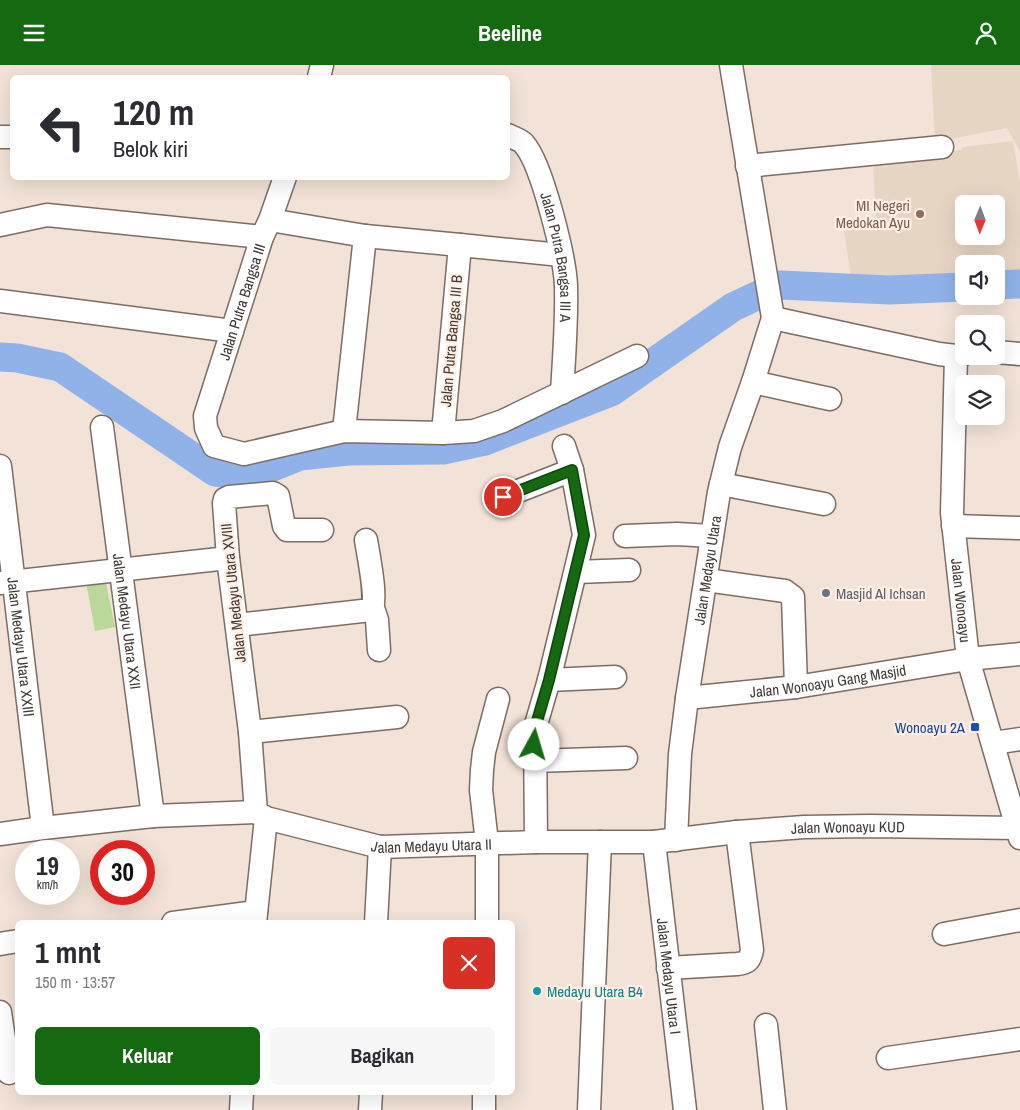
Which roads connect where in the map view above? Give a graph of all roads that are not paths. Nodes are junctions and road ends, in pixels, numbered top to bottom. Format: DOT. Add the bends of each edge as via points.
graph roads {
  1 [pos="731,65"];
  2 [pos="510,136"];
  3 [pos="942,147"];
  4 [pos="747,167"];
  5 [pos="284,180"];
  6 [pos="0,225"];
  7 [pos="266,228"];
  8 [pos="365,236"];
  9 [pos="460,245"];
  10 [pos="561,255"];
  11 [pos="0,301"];
  12 [pos="772,313"];
  13 [pos="232,331"];
  14 [pos="1005,353"];
  15 [pos="1020,354"];
  16 [pos="955,355"];
  17 [pos="637,356"];
  18 [pos="959,365"];
  19 [pos="754,383"];
  20 [pos="562,393"];
  21 [pos="830,399"];
  22 [pos="102,427"];
  23 [pos="344,431"];
  24 [pos="442,433"];
  25 [pos="564,446"];
  26 [pos="0,465"];
  27 [pos="572,470"];
  28 [pos="721,484"];
  29 [pos="503,497"];
  30 [pos="824,504"];
  31 [pos="953,526"];
  32 [pos="1020,528"];
  33 [pos="322,530"];
  34 [pos="625,536"];
  35 [pos="712,537"];
  36 [pos="366,540"];
  37 [pos="228,559"];
  38 [pos="120,570"];
  39 [pos="629,570"];
  40 [pos="576,572"];
  41 [pos="706,579"];
  42 [pos="7,582"];
  43 [pos="373,608"];
  44 [pos="237,625"];
  45 [pos="379,650"];
  46 [pos="1020,654"];
  47 [pos="968,659"];
  48 [pos="615,677"];
  49 [pos="549,680"];
  50 [pos="796,687"];
  51 [pos="687,698"];
  52 [pos="498,699"];
  53 [pos="397,717"];
  54 [pos="250,732"];
  55 [pos="1020,739"];
  56 [pos="993,743"];
  57 [pos="626,758"];
  58 [pos="534,761"];
  59 [pos="261,815"];
  60 [pos="153,816"];
  61 [pos="44,828"];
  62 [pos="736,832"];
  63 [pos="1019,833"];
  64 [pos="0,835"];
  65 [pos="676,840"];
  66 [pos="536,842"];
  67 [pos="600,842"];
  68 [pos="654,842"];
  69 [pos="486,843"];
  70 [pos="380,847"];
  71 [pos="256,917"];
  72 [pos="214,920"];
  73 [pos="376,920"];
  74 [pos="487,920"];
  75 [pos="1020,920"];
  76 [pos="944,934"];
  77 [pos="15,941"];
  78 [pos="0,943"];
  79 [pos="668,968"];
  80 [pos="0,1012"];
  81 [pos="766,1025"];
  82 [pos="1020,1039"];
  83 [pos="888,1059"];
  84 [pos="9,1073"];
  85 [pos="242,1095"];
  86 [pos="371,1095"];
  87 [pos="484,1095"];
  88 [pos="241,1110"];
  89 [pos="370,1110"];
  90 [pos="484,1110"];
  91 [pos="589,1110"];
  92 [pos="685,1110"];
  93 [pos="775,1110"];
  1 -- 4 [label="street"];
  2 -- 10 [label="street, Jalan Putra Bangsa III A" via="524,143 532,158 549,203"];
  3 -- 4 [label="street"];
  4 -- 12 [label="street"];
  5 -- 7 [label="street, Jalan Putra Bangsa III"];
  6 -- 7 [label="street" via="47,215"];
  7 -- 8 [label="street"];
  7 -- 13 [label="street, Jalan Putra Bangsa III"];
  8 -- 9 [label="street"];
  8 -- 23 [label="street"];
  9 -- 10 [label="street"];
  9 -- 24 [label="street, Jalan Putra Bangsa III B"];
  10 -- 20 [label="street, Jalan Putra Bangsa III A" via="566,284"];
  11 -- 13 [label="street"];
  12 -- 16 [label="street, Jalan Wonoayu" via="939,354"];
  12 -- 19 [label="street, Jalan Medayu Utara"];
  13 -- 23 [label="street, Jalan Putra Bangsa III" via="205,416 214,446 244,455"];
  14 -- 15 [label="street"];
  17 -- 20 [label="street"];
  18 -- 31 [label="street, Jalan Wonoayu"];
  19 -- 21 [label="street"];
  19 -- 28 [label="street, Jalan Medayu Utara" via="730,447"];
  20 -- 24 [label="street" via="504,421 474,431"];
  22 -- 38 [label="street, Jalan Medayu Utara XXII"];
  23 -- 24 [label="street"];
  25 -- 27 [label="street"];
  26 -- 42 [label="street, Jalan Medayu Utara XXIII"];
  27 -- 29 [label="street"];
  27 -- 40 [label="street" via="584,535"];
  28 -- 30 [label="street"];
  28 -- 35 [label="street, Jalan Medayu Utara"];
  31 -- 32 [label="street"];
  31 -- 47 [label="street, Jalan Wonoayu"];
  33 -- 37 [label="street, Jalan Medayu Utara XVIII" via="287,530 278,496 273,493 229,497 224,503"];
  34 -- 35 [label="street" via="677,533"];
  35 -- 41 [label="street, Jalan Medayu Utara"];
  36 -- 43 [label="street"];
  37 -- 38 [label="street"];
  37 -- 44 [label="street, Jalan Medayu Utara XVIII"];
  38 -- 42 [label="street"];
  38 -- 60 [label="street, Jalan Medayu Utara XXII"];
  39 -- 40 [label="street"];
  40 -- 49 [label="street"];
  41 -- 50 [label="street" via="785,591 793,597"];
  41 -- 51 [label="street, Jalan Medayu Utara"];
  42 -- 61 [label="street, Jalan Medayu Utara XXIII"];
  43 -- 44 [label="street"];
  43 -- 45 [label="street"];
  44 -- 54 [label="street, Jalan Medayu Utara XVIII"];
  46 -- 47 [label="street, Jalan Wonoayu Gang Masjid"];
  47 -- 50 [label="street, Jalan Wonoayu Gang Masjid"];
  47 -- 56 [label="street, Jalan Wonoayu"];
  48 -- 49 [label="street"];
  49 -- 58 [label="street" via="535,728"];
  50 -- 51 [label="street, Jalan Wonoayu Gang Masjid"];
  51 -- 65 [label="street, Jalan Medayu Utara" via="680,754"];
  52 -- 69 [label="street" via="482,770"];
  53 -- 54 [label="street"];
  54 -- 59 [label="street, Jalan Medayu Utara XVIII"];
  55 -- 56 [label="street"];
  56 -- 63 [label="street, Jalan Wonoayu"];
  57 -- 58 [label="street"];
  58 -- 66 [label="street"];
  59 -- 60 [label="street, Jalan Medayu Utara II"];
  59 -- 70 [label="street, Jalan Medayu Utara II"];
  59 -- 71 [label="street, Jalan Medayu Utara XVIII"];
  60 -- 61 [label="street, Jalan Medayu Utara II"];
  61 -- 64 [label="street, Jalan Medayu Utara II"];
  62 -- 63 [label="street, Jalan Wonoayu KUD" via="870,826"];
  62 -- 65 [label="street, Jalan Wonoayu KUD"];
  62 -- 79 [label="street" via="751,959 737,964"];
  65 -- 68 [label="street, Jalan Medayu Utara II"];
  66 -- 67 [label="street, Jalan Medayu Utara II"];
  66 -- 69 [label="street, Jalan Medayu Utara II"];
  67 -- 68 [label="street, Jalan Medayu Utara II"];
  67 -- 91 [label="street"];
  68 -- 79 [label="street, Jalan Medayu Utara I"];
  69 -- 70 [label="street, Jalan Medayu Utara II"];
  69 -- 74 [label="street"];
  70 -- 73 [label="street"];
  71 -- 72 [label="street"];
  75 -- 76 [label="street"];
  77 -- 78 [label="street"];
  79 -- 92 [label="street, Jalan Medayu Utara I"];
  80 -- 84 [label="street"];
  81 -- 93 [label="street"];
  82 -- 83 [label="street"];
  85 -- 88 [label="street"];
  86 -- 89 [label="street"];
  87 -- 90 [label="street"];
}
